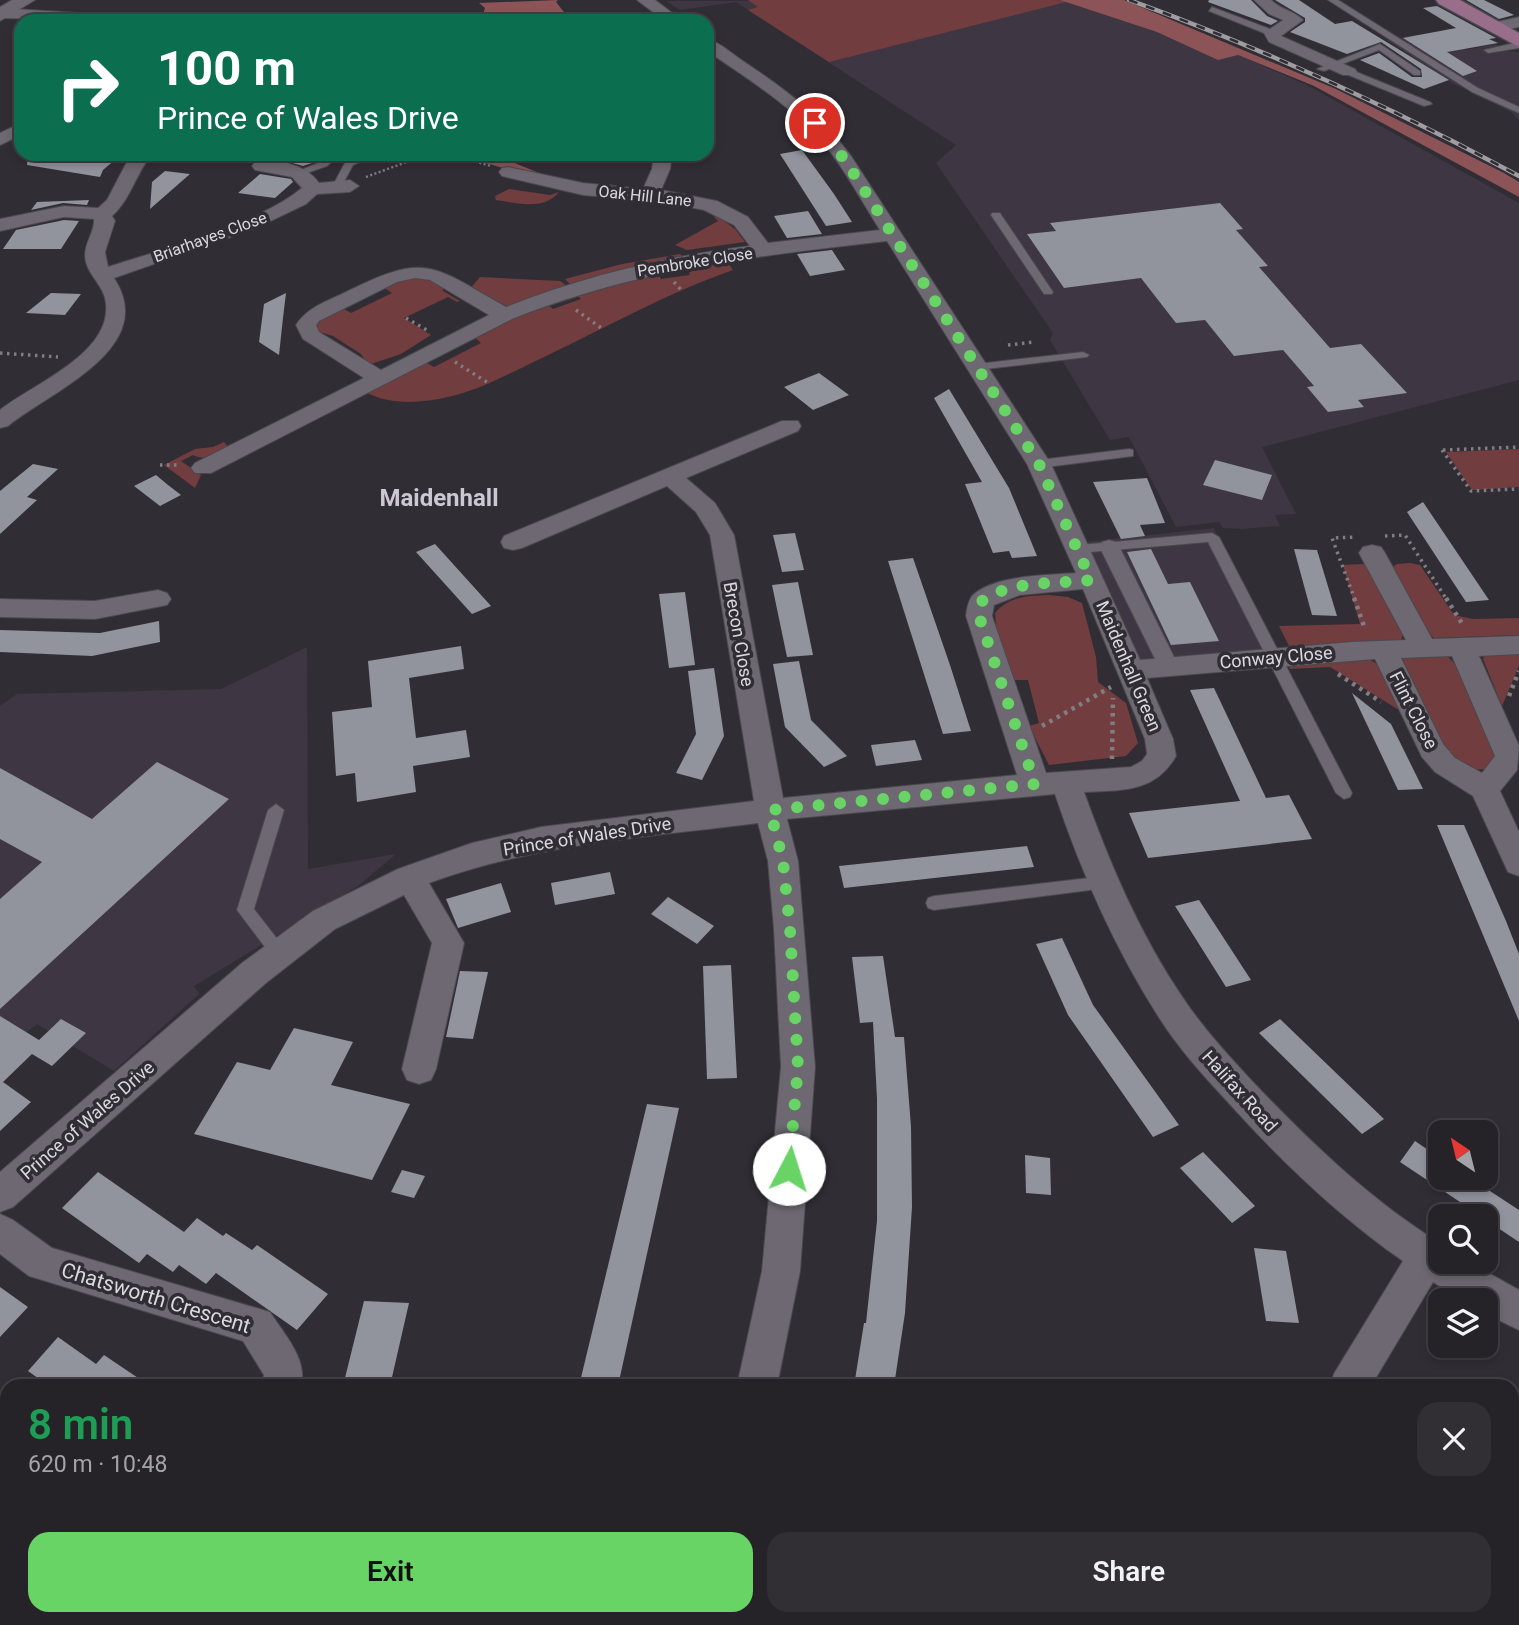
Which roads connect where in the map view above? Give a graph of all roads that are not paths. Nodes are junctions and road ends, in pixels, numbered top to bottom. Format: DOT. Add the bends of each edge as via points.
graph roads {
  1 [pos="26,0"];
  2 [pos="645,0"];
  3 [pos="1262,0"];
  4 [pos="1332,0"];
  5 [pos="1446,0"];
  6 [pos="1212,9"];
  7 [pos="1,14"];
  8 [pos="665,14"];
  9 [pos="1519,22"];
  10 [pos="1494,27"];
  11 [pos="1272,33"];
  12 [pos="1519,43"];
  13 [pos="714,49"];
  14 [pos="1488,50"];
  15 [pos="1327,67"];
  16 [pos="1349,72"];
  17 [pos="1417,73"];
  18 [pos="1425,100"];
  19 [pos="1519,110"];
  20 [pos="136,161"];
  21 [pos="327,161"];
  22 [pos="354,161"];
  23 [pos="662,161"];
  24 [pos="261,166"];
  25 [pos="509,172"];
  26 [pos="298,173"];
  27 [pos="344,186"];
  28 [pos="312,189"];
  29 [pos="650,195"];
  30 [pos="102,215"];
  31 [pos="996,215"];
  32 [pos="0,225"];
  33 [pos="892,235"];
  34 [pos="764,251"];
  35 [pos="102,276"];
  36 [pos="1048,292"];
  37 [pos="505,316"];
  38 [pos="1083,355"];
  39 [pos="977,367"];
  40 [pos="379,378"];
  41 [pos="0,421"];
  42 [pos="790,426"];
  43 [pos="1129,453"];
  44 [pos="1039,464"];
  45 [pos="203,468"];
  46 [pos="670,476"];
  47 [pos="513,542"];
  48 [pos="1109,546"];
  49 [pos="1079,549"];
  50 [pos="1372,553"];
  51 [pos="1091,580"];
  52 [pos="158,599"];
  53 [pos="0,608"];
  54 [pos="1519,645"];
  55 [pos="1424,648"];
  56 [pos="1462,648"];
  57 [pos="1384,650"];
  58 [pos="1275,658"];
  59 [pos="1170,667"];
  60 [pos="1129,670"];
  61 [pos="1051,784"];
  62 [pos="1484,789"];
  63 [pos="1344,793"];
  64 [pos="276,810"];
  65 [pos="770,810"];
  66 [pos="1519,864"];
  67 [pos="409,878"];
  68 [pos="1106,882"];
  69 [pos="934,904"];
  70 [pos="280,954"];
  71 [pos="419,1069"];
  72 [pos="0,1195"];
  73 [pos="0,1232"];
  74 [pos="1427,1256"];
  75 [pos="1519,1311"];
  76 [pos="283,1379"];
  77 [pos="758,1379"];
  78 [pos="1353,1379"];
  1 -- 7 [label="street"];
  2 -- 8 [label="street"];
  3 -- 11 [label="street" via="1295,20"];
  4 -- 19 [label="lane" via="1475,90"];
  5 -- 10 [label="main road"];
  6 -- 11 [label="lane"];
  9 -- 10 [label="street"];
  10 -- 12 [label="main road"];
  11 -- 15 [label="street" via="1275,39"];
  12 -- 14 [label="lane"];
  13 -- 33 [label="street" via="815,123 838,149"];
  15 -- 16 [label="street"];
  15 -- 17 [label="lane" via="1380,47"];
  16 -- 18 [label="lane" via="1404,96"];
  20 -- 30 [label="street" via="114,203"];
  21 -- 26 [label="lane"];
  22 -- 27 [label="lane" via="349,163"];
  23 -- 29 [label="street"];
  24 -- 26 [label="street"];
  25 -- 29 [label="street, Oak Hill Lane" via="583,190"];
  26 -- 28 [label="street"];
  27 -- 28 [label="street, Briarhayes Close"];
  28 -- 35 [label="street, Briarhayes Close" via="272,214"];
  29 -- 34 [label="street, Oak Hill Lane" via="687,199 729,213 746,226"];
  30 -- 32 [label="street" via="76,212"];
  30 -- 35 [label="street" via="105,220 95,258"];
  31 -- 36 [label="lane"];
  33 -- 34 [label="street, Pembroke Close"];
  33 -- 39 [label="street"];
  34 -- 37 [label="street, Pembroke Close" via="643,270 556,294"];
  35 -- 41 [label="street" via="115,296 117,316 109,338 84,363"];
  37 -- 40 [label="street, Pembroke Close"];
  37 -- 40 [label="street" via="435,275 415,272 390,278 311,317 306,327 310,335"];
  38 -- 39 [label="lane"];
  39 -- 44 [label="street"];
  40 -- 45 [label="street, Pembroke Close"];
  42 -- 46 [label="street"];
  43 -- 44 [label="lane"];
  44 -- 49 [label="street"];
  46 -- 47 [label="street"];
  46 -- 65 [label="street, Brecon Close" via="706,508 722,535"];
  48 -- 49 [label="lane"];
  48 -- 58 [label="lane" via="1212,537"];
  48 -- 59 [label="street"];
  49 -- 51 [label="street"];
  50 -- 55 [label="street"];
  51 -- 60 [label="street, Maidenhall Green"];
  51 -- 61 [label="street, Maidenhall Green" via="992,593 982,601 979,616 1019,739"];
  52 -- 53 [label="street" via="98,597"];
  54 -- 56 [label="street, Conway Close"];
  55 -- 56 [label="street, Conway Close"];
  55 -- 57 [label="street, Conway Close"];
  56 -- 62 [label="street" via="1509,756 1503,770"];
  57 -- 58 [label="street, Conway Close"];
  57 -- 62 [label="street, Flint Close" via="1432,750 1445,765"];
  58 -- 59 [label="street, Conway Close"];
  58 -- 63 [label="lane"];
  59 -- 60 [label="street, Conway Close"];
  60 -- 61 [label="street, Maidenhall Green" via="1162,756 1152,769 1136,777"];
  61 -- 65 [label="street, Prince of Wales Drive"];
  61 -- 68 [label="street, Halifax Road" via="1080,823"];
  62 -- 66 [label="street"];
  64 -- 70 [label="lane" via="245,910"];
  65 -- 67 [label="street, Prince of Wales Drive" via="541,839 472,855"];
  65 -- 77 [label="street, Brecon Close" via="783,861 798,1067 781,1271"];
  67 -- 70 [label="street, Prince of Wales Drive" via="324,920"];
  67 -- 71 [label="street" via="448,943"];
  68 -- 69 [label="lane"];
  68 -- 74 [label="street, Halifax Road" via="1138,955 1207,1055 1271,1128"];
  70 -- 72 [label="street, Prince of Wales Drive"];
  73 -- 76 [label="street, Chatsworth Crescent" via="42,1263 256,1326 285,1372"];
  74 -- 75 [label="street, Halifax Road"];
  74 -- 78 [label="street"];
}
